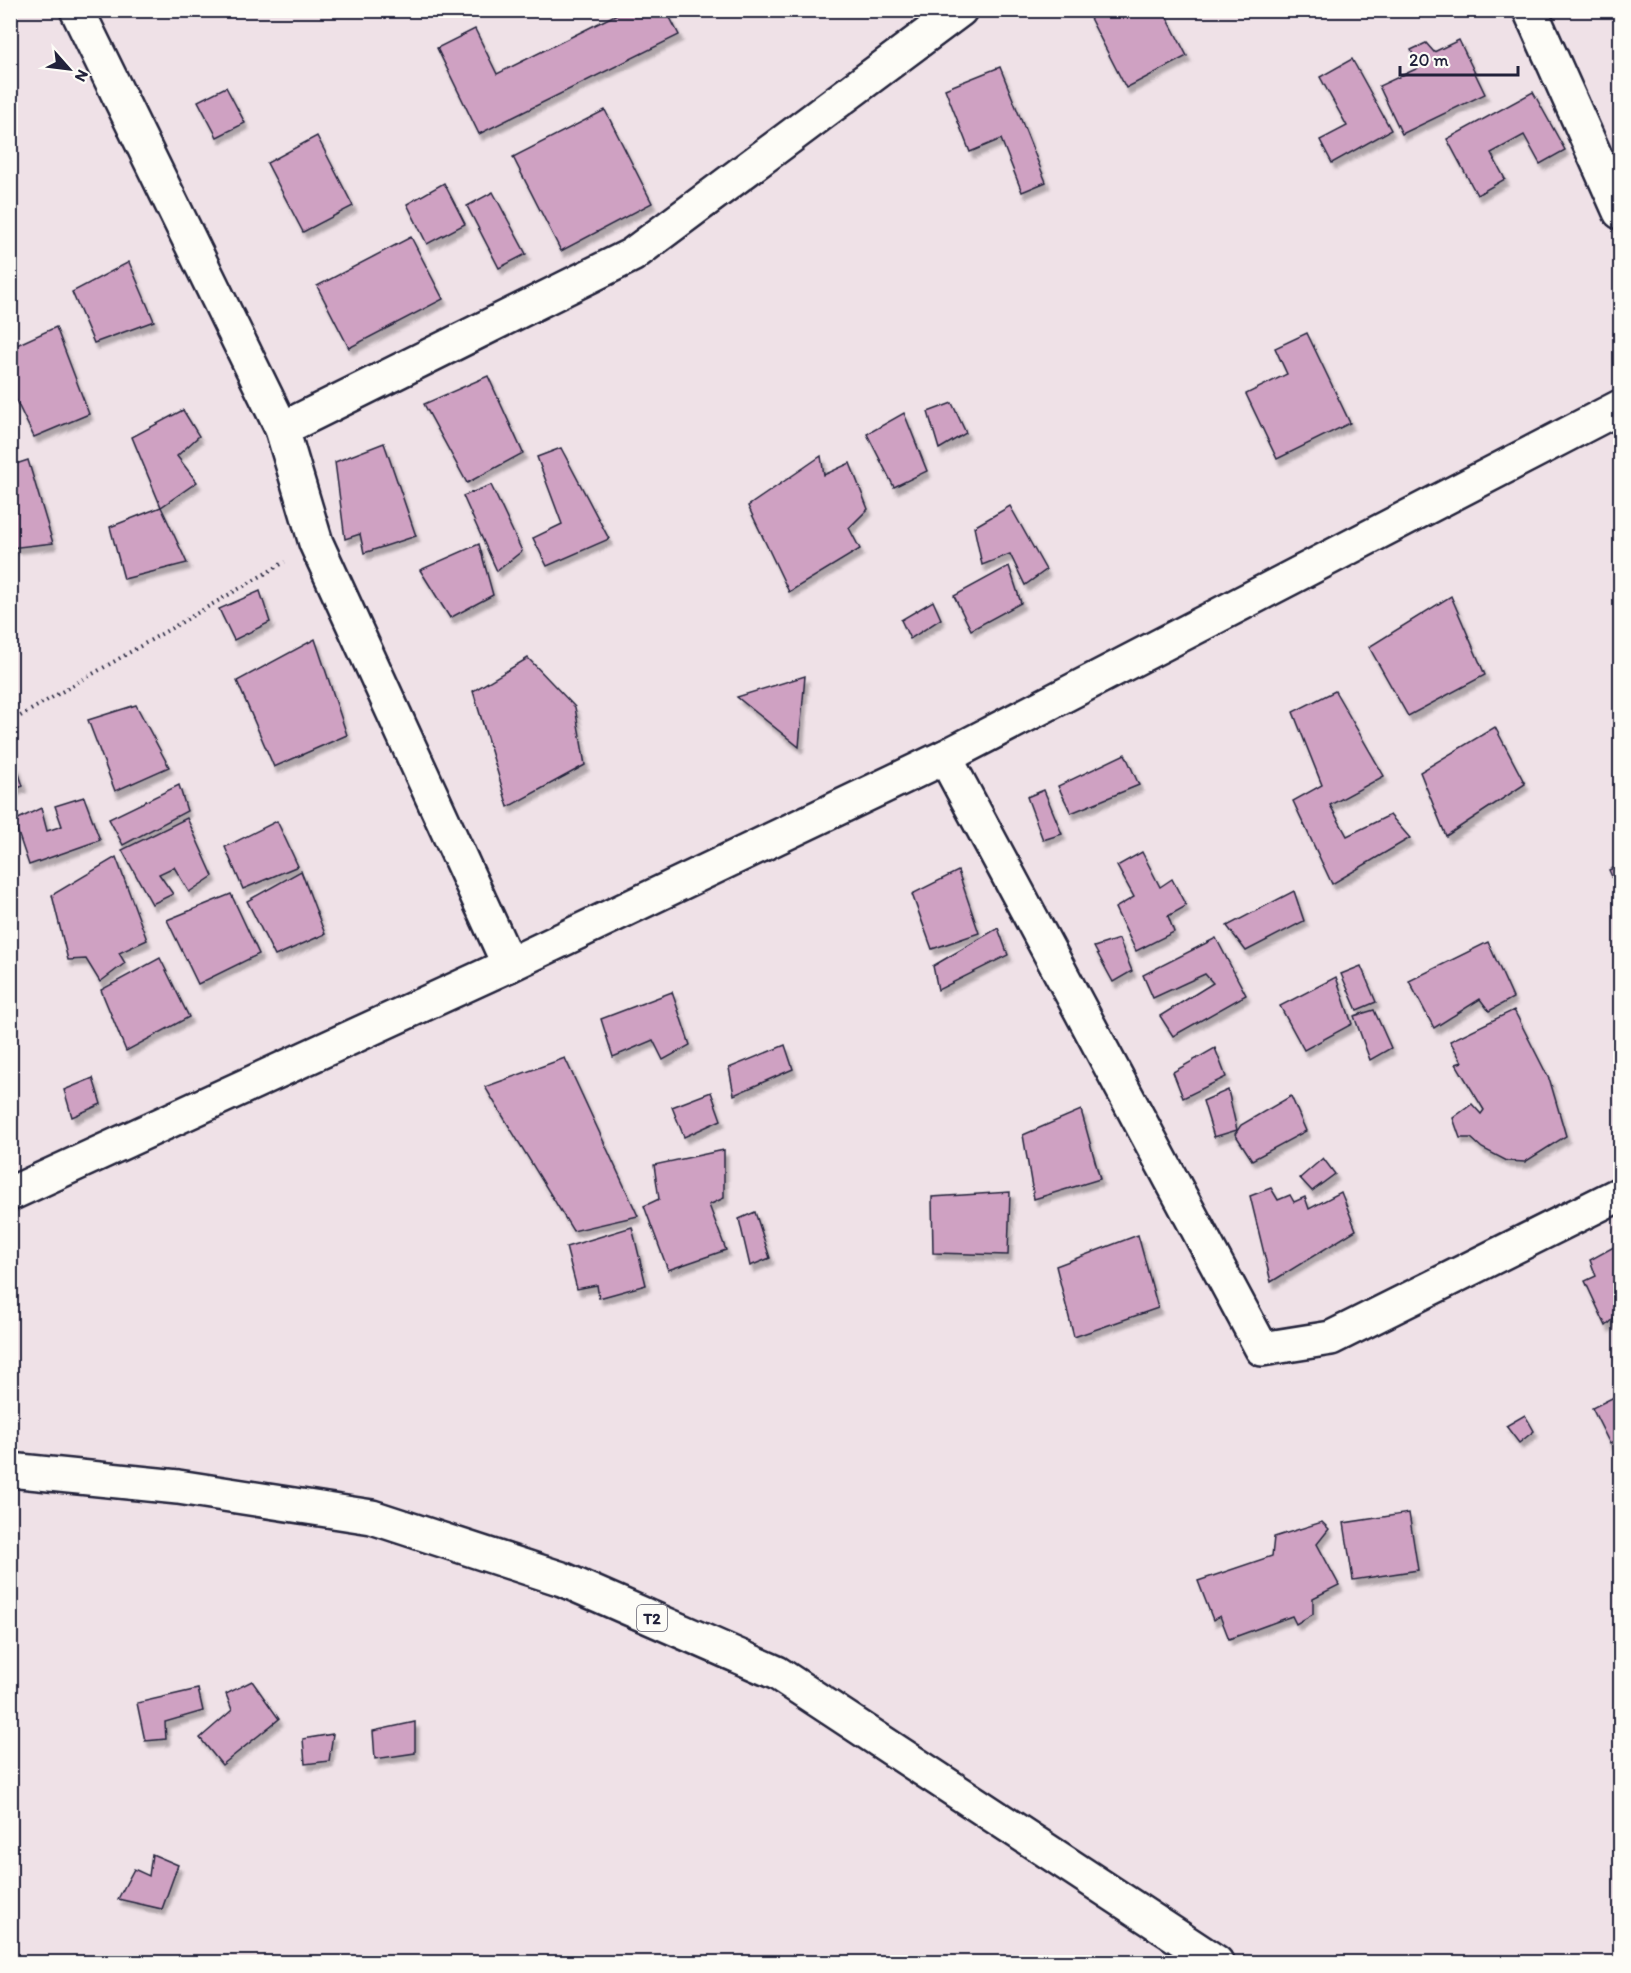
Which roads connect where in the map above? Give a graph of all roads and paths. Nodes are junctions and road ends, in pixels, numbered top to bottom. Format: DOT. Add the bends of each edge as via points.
graph roads {
  1 [pos="77,10"];
  2 [pos="960,10"];
  3 [pos="1530,10"];
  4 [pos="1620,212"];
  5 [pos="1620,407"];
  6 [pos="282,429"];
  7 [pos="316,543"];
  8 [pos="10,722"];
  9 [pos="945,757"];
  10 [pos="509,965"];
  11 [pos="10,1194"];
  12 [pos="1620,1194"];
  13 [pos="10,1470"];
  14 [pos="1216,1962"];
  1 -- 6 [label="main road"];
  2 -- 6 [label="main road" via="632,255"];
  3 -- 4 [label="main road"];
  5 -- 9 [label="main road"];
  6 -- 7 [label="main road"];
  7 -- 8 [label="path"];
  7 -- 10 [label="main road"];
  9 -- 10 [label="main road"];
  9 -- 12 [label="main road" via="1262,1349 1331,1338"];
  10 -- 11 [label="main road"];
  13 -- 14 [label="main road, T2" via="178,1487 372,1517 562,1579 777,1673"];
}
